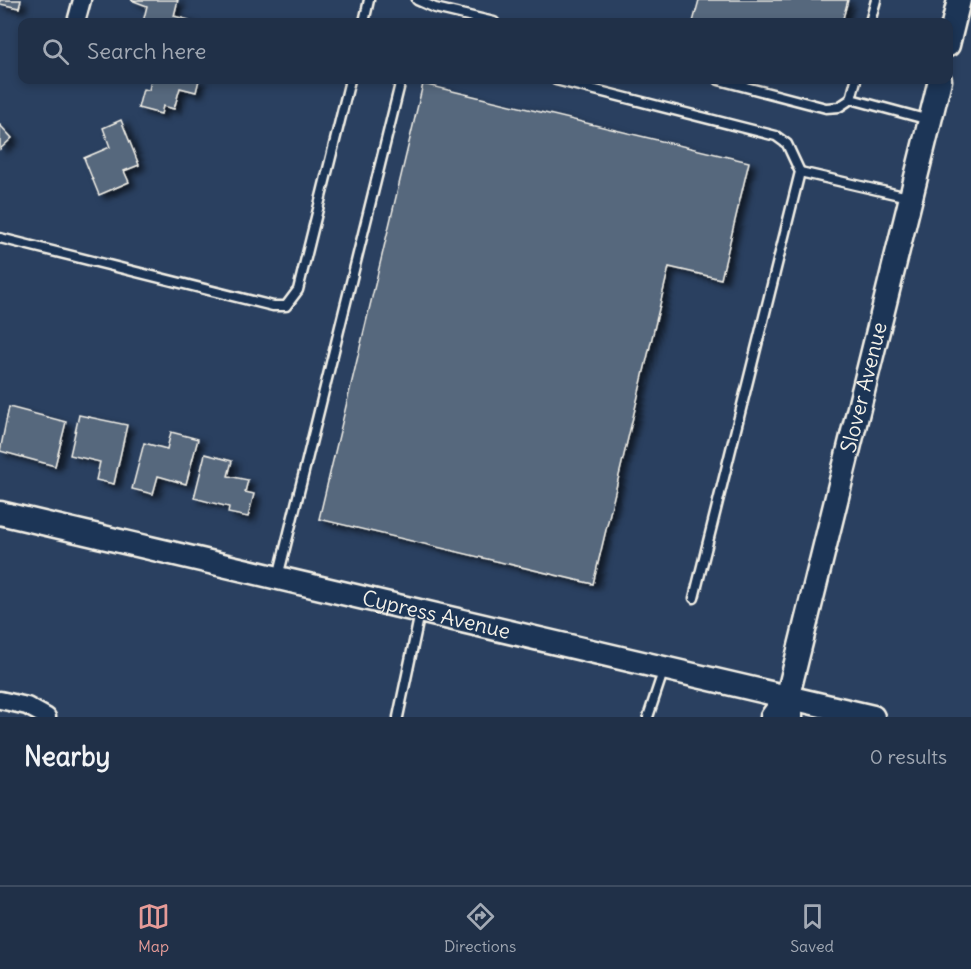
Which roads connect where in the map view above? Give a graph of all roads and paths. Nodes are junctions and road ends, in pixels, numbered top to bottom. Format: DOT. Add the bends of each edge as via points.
graph roads {
  1 [pos="82,0"];
  2 [pos="369,0"];
  3 [pos="417,0"];
  4 [pos="876,0"];
  5 [pos="959,0"];
  6 [pos="77,18"];
  7 [pos="365,18"];
  8 [pos="477,18"];
  9 [pos="871,18"];
  10 [pos="953,25"];
  11 [pos="349,84"];
  12 [pos="400,84"];
  13 [pos="572,84"];
  14 [pos="734,84"];
  15 [pos="855,84"];
  16 [pos="939,84"];
  17 [pos="851,99"];
  18 [pos="930,120"];
  19 [pos="800,172"];
  20 [pos="912,198"];
  21 [pos="0,238"];
  22 [pos="0,513"];
  23 [pos="279,577"];
  24 [pos="694,598"];
  25 [pos="421,610"];
  26 [pos="665,666"];
  27 [pos="0,700"];
  28 [pos="790,706"];
  29 [pos="47,717"];
  30 [pos="398,717"];
  31 [pos="648,717"];
  32 [pos="772,717"];
  33 [pos="873,717"];
  1 -- 6 [label="street"];
  2 -- 7 [label="lane"];
  3 -- 8 [label="lane"];
  4 -- 9 [label="lane"];
  5 -- 10 [label="street"];
  11 -- 21 [label="lane" via="298,290 286,306 273,306"];
  12 -- 23 [label="lane"];
  13 -- 19 [label="lane" via="776,136 787,144"];
  14 -- 17 [label="lane" via="826,108 839,108"];
  15 -- 17 [label="lane"];
  16 -- 18 [label="street, Slover Avenue"];
  17 -- 18 [label="lane"];
  18 -- 20 [label="street, Slover Avenue"];
  19 -- 20 [label="lane"];
  19 -- 24 [label="lane"];
  20 -- 28 [label="street, Slover Avenue"];
  22 -- 23 [label="street, Cypress Avenue"];
  23 -- 25 [label="street, Cypress Avenue"];
  25 -- 26 [label="street, Cypress Avenue"];
  25 -- 30 [label="lane"];
  26 -- 28 [label="street, Cypress Avenue"];
  26 -- 31 [label="lane"];
  27 -- 29 [label="street" via="27,706"];
  28 -- 32 [label="street, Slover Avenue"];
  28 -- 33 [label="street, Cypress Avenue"];
}
